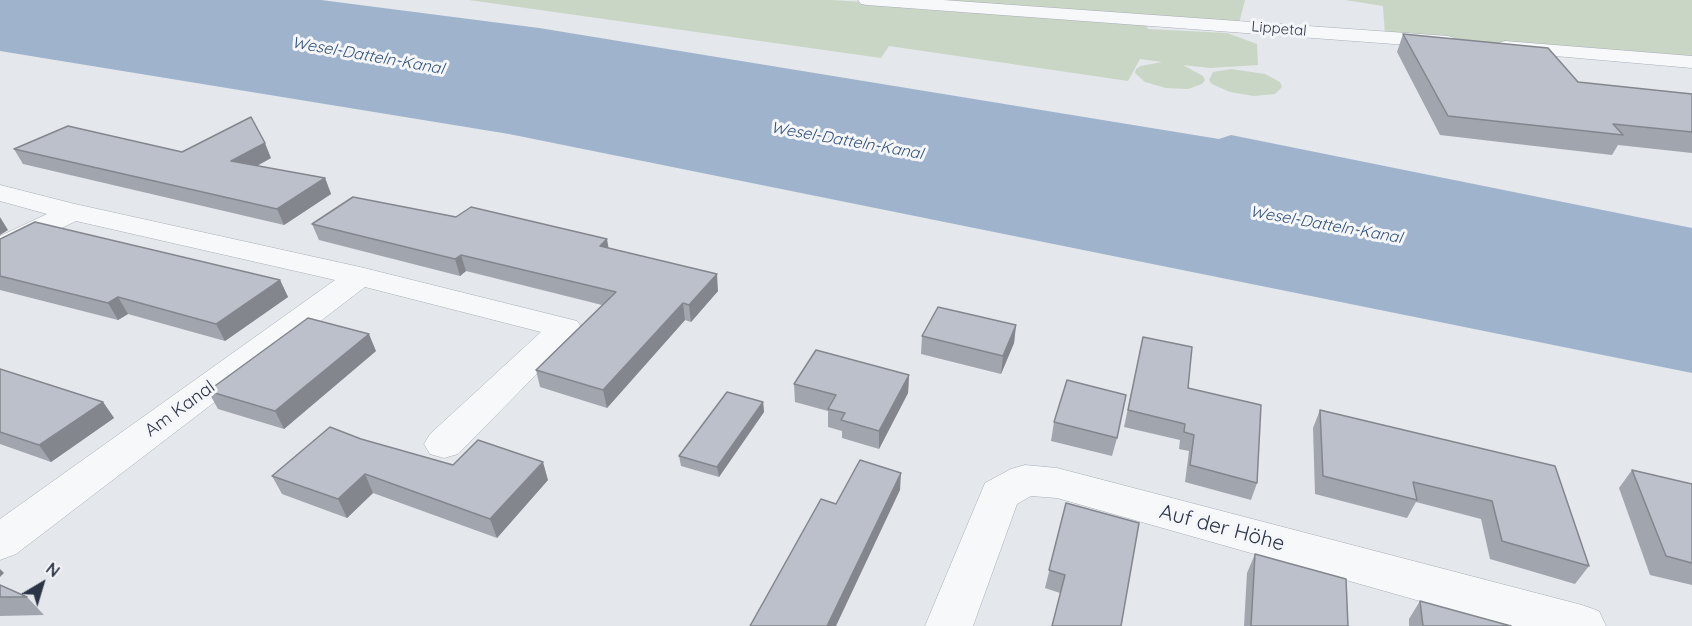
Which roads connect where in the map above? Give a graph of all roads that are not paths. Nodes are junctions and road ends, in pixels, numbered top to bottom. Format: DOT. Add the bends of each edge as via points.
graph roads {
  1 [pos="867,0"];
  2 [pos="1467,44"];
  3 [pos="1490,46"];
  4 [pos="1692,62"];
  5 [pos="0,194"];
  6 [pos="73,212"];
  7 [pos="0,247"];
  8 [pos="360,276"];
  9 [pos="444,444"];
  10 [pos="0,542"];
  11 [pos="949,626"];
  12 [pos="1582,626"];
  1 -- 2 [label="street, Lippetal"];
  3 -- 4 [label="street"];
  5 -- 6 [label="street"];
  6 -- 7 [label="street"];
  6 -- 8 [label="street"];
  8 -- 9 [label="street" via="565,328"];
  8 -- 10 [label="street, Am Kanal"];
  11 -- 12 [label="street, Auf der Höhe" via="1000,494 1025,480 1057,483"];
}
